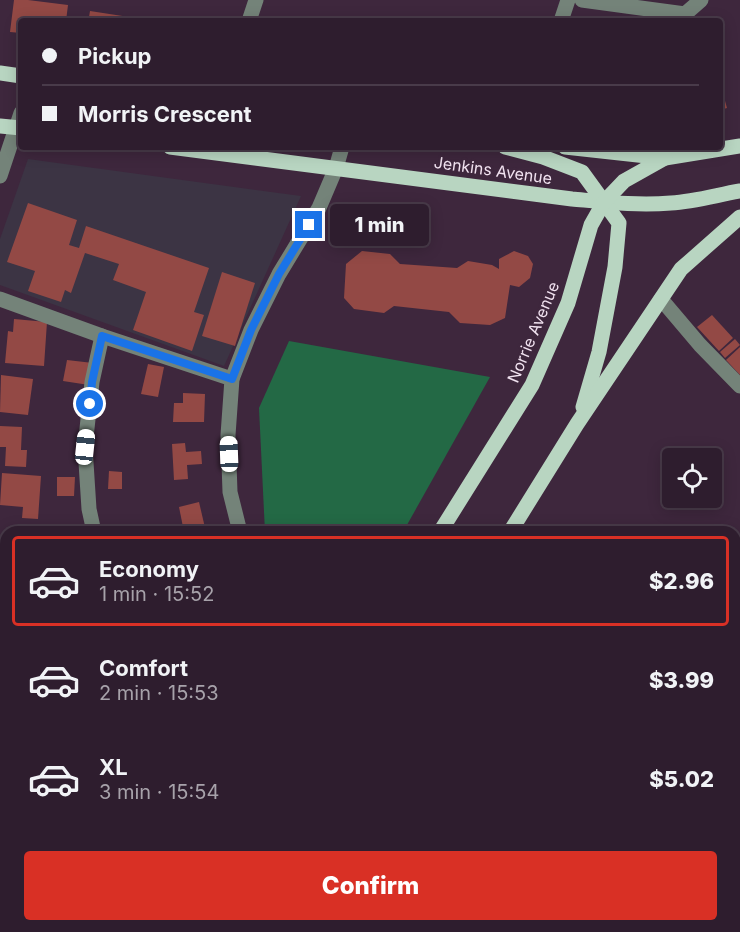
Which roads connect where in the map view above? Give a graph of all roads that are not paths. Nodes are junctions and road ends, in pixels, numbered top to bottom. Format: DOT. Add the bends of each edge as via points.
graph roads {
  1 [pos="256,0"];
  2 [pos="568,0"];
  3 [pos="582,0"];
  4 [pos="701,0"];
  5 [pos="250,18"];
  6 [pos="562,18"];
  7 [pos="0,73"];
  8 [pos="18,76"];
  9 [pos="18,123"];
  10 [pos="0,126"];
  11 [pos="18,126"];
  12 [pos="740,146"];
  13 [pos="723,149"];
  14 [pos="194,150"];
  15 [pos="341,150"];
  16 [pos="516,150"];
  17 [pos="592,150"];
  18 [pos="715,150"];
  19 [pos="665,158"];
  20 [pos="336,168"];
  21 [pos="0,176"];
  22 [pos="740,191"];
  23 [pos="604,202"];
  24 [pos="740,217"];
  25 [pos="0,298"];
  26 [pos="661,299"];
  27 [pos="102,336"];
  28 [pos="232,379"];
  29 [pos="740,386"];
  30 [pos="577,424"];
  31 [pos="93,526"];
  32 [pos="238,526"];
  33 [pos="444,526"];
  34 [pos="514,526"];
  1 -- 5 [label="street"];
  2 -- 6 [label="street"];
  3 -- 4 [label="street" via="685,14"];
  7 -- 8 [label="main road"];
  9 -- 10 [label="main road"];
  11 -- 21 [label="street"];
  12 -- 13 [label="main road"];
  14 -- 20 [label="main road, Jenkins Avenue"];
  15 -- 20 [label="street"];
  16 -- 23 [label="main road" via="582,172"];
  17 -- 19 [label="main road"];
  18 -- 19 [label="main road"];
  19 -- 23 [label="main road, Norrie Avenue" via="624,182"];
  20 -- 23 [label="main road, Jenkins Avenue"];
  20 -- 28 [label="street" via="319,208 251,330"];
  22 -- 23 [label="main road, Jenkins Avenue" via="672,203"];
  23 -- 30 [label="main road" via="619,223 615,267 599,352"];
  23 -- 33 [label="main road, Norrie Avenue" via="591,225 568,303 532,385"];
  24 -- 26 [label="main road" via="681,269"];
  25 -- 27 [label="street"];
  26 -- 29 [label="street"];
  26 -- 30 [label="main road"];
  27 -- 28 [label="street"];
  27 -- 31 [label="street" via="85,447"];
  28 -- 32 [label="street" via="228,435 230,492"];
  30 -- 34 [label="main road"];
}
